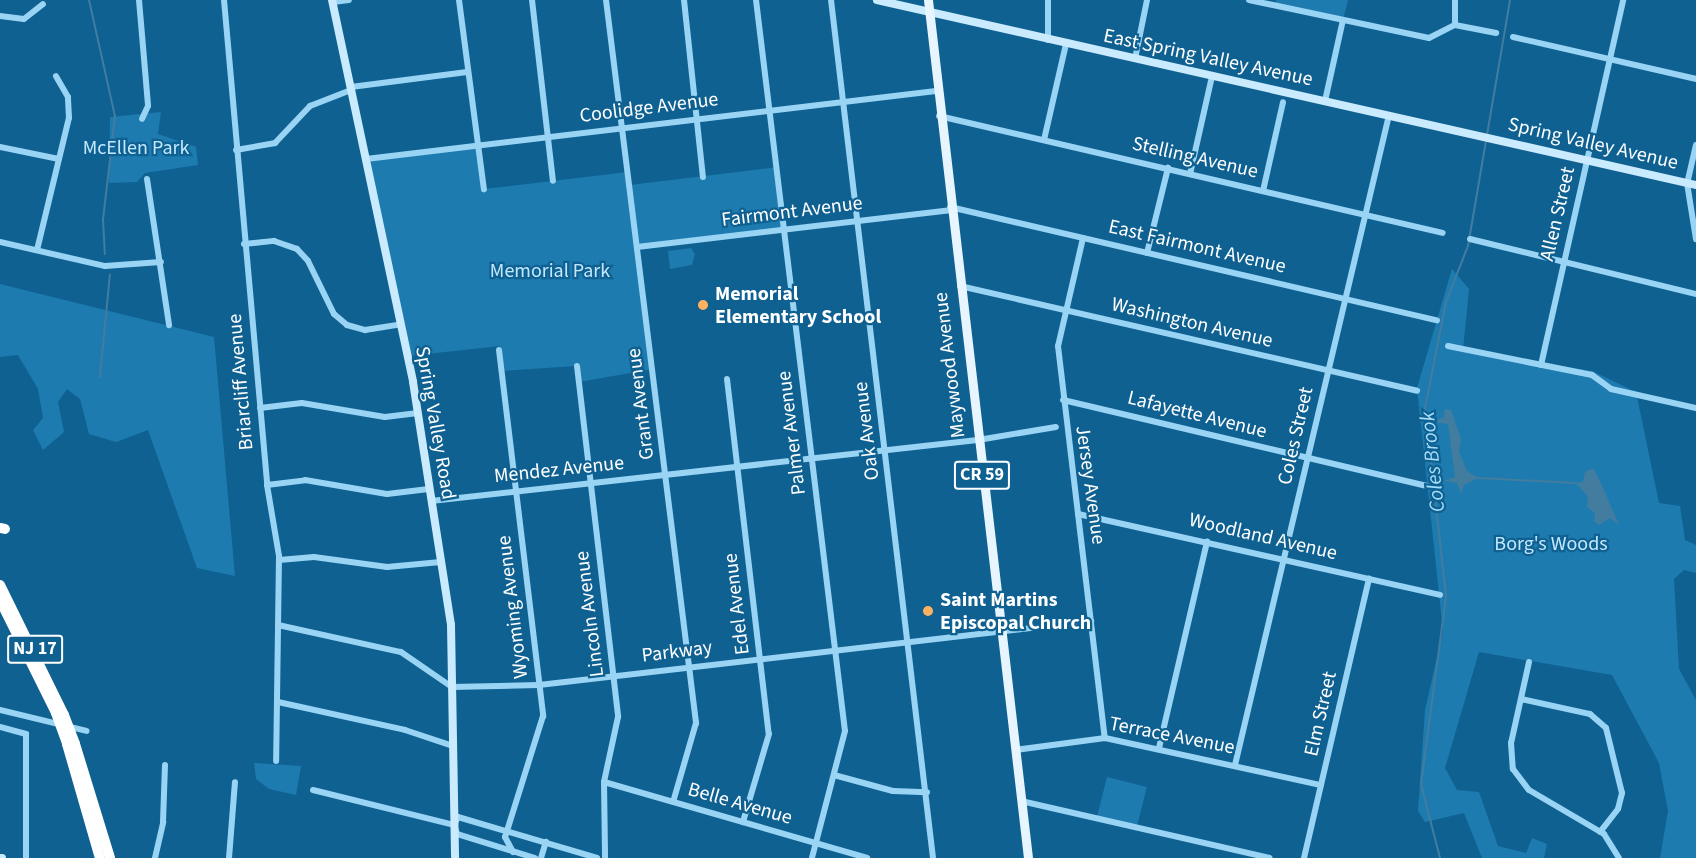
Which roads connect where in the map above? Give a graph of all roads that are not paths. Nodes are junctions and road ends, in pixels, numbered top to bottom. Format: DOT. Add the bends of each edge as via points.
graph roads {
  1 [pos="139,0"];
  2 [pos="224,0"];
  3 [pos="349,0"];
  4 [pos="459,0"];
  5 [pos="532,0"];
  6 [pos="606,0"];
  7 [pos="684,0"];
  8 [pos="756,0"];
  9 [pos="831,0"];
  10 [pos="877,0"];
  11 [pos="929,0"];
  12 [pos="1048,0"];
  13 [pos="1147,0"];
  14 [pos="1249,0"];
  15 [pos="1455,0"];
  16 [pos="1623,0"];
  17 [pos="332,1"];
  18 [pos="43,4"];
  19 [pos="928,10"];
  20 [pos="0,16"];
  21 [pos="1343,20"];
  22 [pos="1455,25"];
  23 [pos="1496,33"];
  24 [pos="1513,37"];
  25 [pos="1048,40"];
  26 [pos="1066,44"];
  27 [pos="1135,59"];
  28 [pos="1610,59"];
  29 [pos="467,72"];
  30 [pos="56,76"];
  31 [pos="1212,76"];
  32 [pos="1696,79"];
  33 [pos="351,88"];
  34 [pos="936,91"];
  35 [pos="1324,101"];
  36 [pos="843,102"];
  37 [pos="1283,102"];
  38 [pos="772,111"];
  39 [pos="1389,115"];
  40 [pos="939,116"];
  41 [pos="142,119"];
  42 [pos="697,119"];
  43 [pos="622,128"];
  44 [pos="1486,136"];
  45 [pos="549,137"];
  46 [pos="1044,140"];
  47 [pos="1696,145"];
  48 [pos="476,146"];
  49 [pos="0,147"];
  50 [pos="236,150"];
  51 [pos="59,159"];
  52 [pos="366,159"];
  53 [pos="1587,160"];
  54 [pos="1167,168"];
  55 [pos="1190,174"];
  56 [pos="703,177"];
  57 [pos="147,179"];
  58 [pos="553,181"];
  59 [pos="1692,184"];
  60 [pos="484,189"];
  61 [pos="1263,191"];
  62 [pos="950,209"];
  63 [pos="1366,215"];
  64 [pos="858,220"];
  65 [pos="785,229"];
  66 [pos="1443,233"];
  67 [pos="1083,238"];
  68 [pos="1470,239"];
  69 [pos="1696,239"];
  70 [pos="0,242"];
  71 [pos="244,244"];
  72 [pos="637,247"];
  73 [pos="37,250"];
  74 [pos="1147,253"];
  75 [pos="161,262"];
  76 [pos="1564,262"];
  77 [pos="959,286"];
  78 [pos="1696,294"];
  79 [pos="1345,298"];
  80 [pos="1066,310"];
  81 [pos="1437,320"];
  82 [pos="169,324"];
  83 [pos="401,324"];
  84 [pos="1448,346"];
  85 [pos="499,350"];
  86 [pos="1541,365"];
  87 [pos="577,366"];
  88 [pos="1328,371"];
  89 [pos="726,379"];
  90 [pos="1417,392"];
  91 [pos="1063,400"];
  92 [pos="260,408"];
  93 [pos="1696,408"];
  94 [pos="418,413"];
  95 [pos="1056,427"];
  96 [pos="978,440"];
  97 [pos="885,450"];
  98 [pos="812,458"];
  99 [pos="1307,459"];
  100 [pos="737,467"];
  101 [pos="666,475"];
  102 [pos="591,483"];
  103 [pos="267,485"];
  104 [pos="1428,486"];
  105 [pos="429,489"];
  106 [pos="516,491"];
  107 [pos="431,501"];
  108 [pos="1078,514"];
  109 [pos="1207,540"];
  110 [pos="1284,559"];
  111 [pos="279,560"];
  112 [pos="441,562"];
  113 [pos="1369,578"];
  114 [pos="0,585"];
  115 [pos="1440,595"];
  116 [pos="0,600"];
  117 [pos="1091,621"];
  118 [pos="278,625"];
  119 [pos="1000,632"];
  120 [pos="909,642"];
  121 [pos="835,651"];
  122 [pos="760,659"];
  123 [pos="1529,662"];
  124 [pos="689,668"];
  125 [pos="614,676"];
  126 [pos="539,685"];
  127 [pos="452,687"];
  128 [pos="1521,699"];
  129 [pos="278,702"];
  130 [pos="0,710"];
  131 [pos="60,714"];
  132 [pos="0,727"];
  133 [pos="87,731"];
  134 [pos="1105,738"];
  135 [pos="71,744"];
  136 [pos="453,746"];
  137 [pos="1159,748"];
  138 [pos="1015,750"];
  139 [pos="276,761"];
  140 [pos="165,765"];
  141 [pos="1236,765"];
  142 [pos="834,775"];
  143 [pos="235,782"];
  144 [pos="604,782"];
  145 [pos="1322,785"];
  146 [pos="313,790"];
  147 [pos="927,792"];
  148 [pos="1021,801"];
  149 [pos="673,802"];
  150 [pos="743,822"];
  151 [pos="454,825"];
  152 [pos="508,831"];
  153 [pos="1600,832"];
  154 [pos="546,842"];
  155 [pos="816,843"];
  156 [pos="513,852"];
  157 [pos="26,858"];
  158 [pos="100,858"];
  159 [pos="110,858"];
  160 [pos="155,858"];
  161 [pos="229,858"];
  162 [pos="455,858"];
  163 [pos="535,858"];
  164 [pos="541,858"];
  165 [pos="597,858"];
  166 [pos="605,858"];
  167 [pos="812,858"];
  168 [pos="867,858"];
  169 [pos="933,858"];
  170 [pos="1028,858"];
  171 [pos="1270,858"];
  172 [pos="1304,858"];
  173 [pos="1619,858"];
  1 -- 41 [label="street" via="148,106"];
  2 -- 50 [label="street, Briarcliff Avenue"];
  3 -- 17 [label="street"];
  4 -- 29 [label="street"];
  5 -- 45 [label="street"];
  6 -- 43 [label="street, Grant Avenue"];
  7 -- 42 [label="street"];
  8 -- 38 [label="street, Palmer Avenue"];
  9 -- 36 [label="street, Oak Avenue"];
  10 -- 19 [label="street"];
  11 -- 19 [label="main road, CR 59"];
  12 -- 25 [label="street"];
  13 -- 27 [label="street"];
  14 -- 21 [label="street"];
  15 -- 22 [label="street"];
  16 -- 28 [label="street, Allen Street"];
  17 -- 33 [label="street, Spring Valley Road"];
  18 -- 20 [label="street" via="24,19"];
  19 -- 25 [label="street, East Spring Valley Avenue"];
  19 -- 34 [label="main road, Maywood Avenue / CR 59"];
  21 -- 22 [label="street" via="1429,38"];
  21 -- 35 [label="street"];
  22 -- 23 [label="street"];
  24 -- 28 [label="street"];
  25 -- 26 [label="street, East Spring Valley Avenue"];
  26 -- 27 [label="street, East Spring Valley Avenue"];
  26 -- 46 [label="street"];
  27 -- 31 [label="street, East Spring Valley Avenue"];
  28 -- 32 [label="street"];
  28 -- 53 [label="street, Allen Street"];
  29 -- 33 [label="street"];
  29 -- 48 [label="street"];
  30 -- 51 [label="street" via="64,86 70,109"];
  31 -- 35 [label="street, East Spring Valley Avenue"];
  31 -- 55 [label="street"];
  33 -- 50 [label="street" via="310,106 275,143"];
  33 -- 52 [label="street, Spring Valley Road"];
  34 -- 36 [label="street, Coolidge Avenue"];
  34 -- 40 [label="main road, Maywood Avenue / CR 59"];
  35 -- 39 [label="street, East Spring Valley Avenue"];
  36 -- 38 [label="street, Coolidge Avenue"];
  36 -- 64 [label="street, Oak Avenue"];
  37 -- 61 [label="street"];
  38 -- 42 [label="street, Coolidge Avenue"];
  38 -- 65 [label="street, Palmer Avenue"];
  39 -- 44 [label="street, East Spring Valley Avenue"];
  39 -- 63 [label="street, Coles Street"];
  40 -- 46 [label="street, Stelling Avenue"];
  40 -- 62 [label="main road, Maywood Avenue / CR 59"];
  42 -- 43 [label="street, Coolidge Avenue"];
  42 -- 56 [label="street"];
  43 -- 45 [label="street, Coolidge Avenue"];
  43 -- 72 [label="street, Grant Avenue"];
  44 -- 53 [label="street, Spring Valley Avenue"];
  45 -- 48 [label="street, Coolidge Avenue"];
  45 -- 58 [label="street"];
  46 -- 54 [label="street, Stelling Avenue"];
  47 -- 59 [label="street"];
  48 -- 52 [label="street, Coolidge Avenue"];
  48 -- 60 [label="street"];
  49 -- 51 [label="street"];
  50 -- 71 [label="street, Briarcliff Avenue"];
  51 -- 73 [label="street"];
  52 -- 83 [label="street, Spring Valley Road"];
  53 -- 59 [label="street, Spring Valley Avenue"];
  53 -- 76 [label="street, Allen Street"];
  54 -- 55 [label="street, Stelling Avenue"];
  54 -- 74 [label="street"];
  55 -- 61 [label="street, Stelling Avenue"];
  57 -- 75 [label="street"];
  59 -- 69 [label="street"];
  61 -- 63 [label="street, Stelling Avenue"];
  62 -- 64 [label="street, Fairmont Avenue"];
  62 -- 67 [label="street, East Fairmont Avenue"];
  62 -- 77 [label="main road, Maywood Avenue / CR 59"];
  63 -- 66 [label="street, Stelling Avenue"];
  63 -- 79 [label="street, Coles Street"];
  64 -- 65 [label="street, Fairmont Avenue"];
  64 -- 97 [label="street, Oak Avenue"];
  65 -- 72 [label="street, Fairmont Avenue"];
  65 -- 98 [label="street, Palmer Avenue"];
  67 -- 74 [label="street, East Fairmont Avenue"];
  67 -- 80 [label="street, Jersey Avenue"];
  68 -- 76 [label="street"];
  70 -- 73 [label="street"];
  71 -- 83 [label="street" via="274,242 297,249 308,261 334,314 347,325 365,330"];
  71 -- 92 [label="street, Briarcliff Avenue"];
  72 -- 101 [label="street, Grant Avenue"];
  73 -- 75 [label="street" via="111,267"];
  74 -- 79 [label="street, East Fairmont Avenue"];
  75 -- 82 [label="street"];
  76 -- 78 [label="street"];
  76 -- 86 [label="street, Allen Street"];
  77 -- 80 [label="street, Washington Avenue"];
  77 -- 96 [label="main road, Maywood Avenue / CR 59"];
  79 -- 81 [label="street, East Fairmont Avenue"];
  79 -- 88 [label="street, Coles Street"];
  80 -- 88 [label="street, Washington Avenue"];
  80 -- 91 [label="street, Jersey Avenue" via="1058,346"];
  83 -- 94 [label="street, Spring Valley Road"];
  84 -- 86 [label="street"];
  85 -- 106 [label="street, Wyoming Avenue"];
  86 -- 93 [label="street" via="1592,375 1622,392"];
  87 -- 102 [label="street, Lincoln Avenue"];
  88 -- 90 [label="street, Washington Avenue"];
  88 -- 99 [label="street, Coles Street"];
  89 -- 100 [label="street, Edel Avenue"];
  91 -- 99 [label="street, Lafayette Avenue"];
  91 -- 108 [label="street, Jersey Avenue"];
  92 -- 94 [label="street" via="302,403 385,417"];
  92 -- 103 [label="street, Briarcliff Avenue"];
  94 -- 105 [label="street, Spring Valley Road"];
  95 -- 96 [label="street, Mendez Avenue"];
  96 -- 97 [label="street, Mendez Avenue"];
  96 -- 119 [label="main road, Maywood Avenue / CR 59"];
  97 -- 98 [label="street, Mendez Avenue"];
  97 -- 120 [label="street, Oak Avenue"];
  98 -- 100 [label="street, Mendez Avenue"];
  98 -- 121 [label="street, Palmer Avenue"];
  99 -- 104 [label="street, Lafayette Avenue"];
  99 -- 110 [label="street, Coles Street"];
  100 -- 101 [label="street, Mendez Avenue"];
  100 -- 122 [label="street, Edel Avenue"];
  101 -- 102 [label="street, Mendez Avenue"];
  101 -- 124 [label="street, Grant Avenue"];
  102 -- 106 [label="street, Mendez Avenue"];
  102 -- 125 [label="street, Lincoln Avenue"];
  103 -- 105 [label="street" via="305,480 381,493"];
  103 -- 111 [label="street, Briarcliff Avenue"];
  105 -- 107 [label="street, Spring Valley Road"];
  106 -- 107 [label="street, Mendez Avenue"];
  106 -- 126 [label="street, Wyoming Avenue"];
  107 -- 112 [label="street, Spring Valley Road"];
  108 -- 109 [label="street, Woodland Avenue"];
  108 -- 117 [label="street, Jersey Avenue"];
  109 -- 110 [label="street, Woodland Avenue"];
  109 -- 137 [label="street"];
  110 -- 113 [label="street, Woodland Avenue"];
  110 -- 141 [label="street, Coles Street"];
  111 -- 112 [label="street" via="314,557 387,567"];
  111 -- 118 [label="street, Briarcliff Avenue"];
  112 -- 127 [label="street, Spring Valley Road" via="451,625"];
  113 -- 115 [label="street, Woodland Avenue"];
  113 -- 145 [label="street, Elm Street"];
  114 -- 131 [label="highway, NJ 17"];
  116 -- 131 [label="highway, NJ 17"];
  117 -- 119 [label="street, Parkway"];
  117 -- 134 [label="street, Jersey Avenue"];
  118 -- 127 [label="street" via="400,652"];
  118 -- 129 [label="street, Briarcliff Avenue"];
  119 -- 120 [label="street, Parkway"];
  119 -- 138 [label="main road, Maywood Avenue / CR 59"];
  120 -- 121 [label="street, Parkway"];
  120 -- 147 [label="street, Oak Avenue"];
  121 -- 122 [label="street, Parkway"];
  121 -- 142 [label="street, Palmer Avenue" via="845,731"];
  122 -- 124 [label="street, Parkway"];
  122 -- 150 [label="street, Edel Avenue" via="769,734"];
  123 -- 128 [label="street"];
  124 -- 125 [label="street, Parkway"];
  124 -- 149 [label="street, Grant Avenue" via="696,723"];
  125 -- 126 [label="street, Parkway"];
  125 -- 144 [label="street, Lincoln Avenue" via="618,728"];
  126 -- 127 [label="street, Parkway"];
  126 -- 152 [label="street, Wyoming Avenue" via="543,716"];
  127 -- 136 [label="street, Spring Valley Road"];
  128 -- 153 [label="street" via="1510,752 1516,776 1529,790"];
  128 -- 153 [label="street" via="1590,714 1606,728 1622,793 1618,809"];
  129 -- 136 [label="street" via="405,730"];
  129 -- 139 [label="street, Briarcliff Avenue"];
  130 -- 133 [label="street"];
  131 -- 135 [label="highway, NJ 17, bridge"];
  132 -- 157 [label="street" via="26,734"];
  134 -- 137 [label="street, Terrace Avenue"];
  134 -- 138 [label="street, Terrace Avenue"];
  135 -- 158 [label="highway, NJ 17"];
  135 -- 159 [label="highway, NJ 17"];
  136 -- 151 [label="street, Spring Valley Road"];
  137 -- 141 [label="street, Terrace Avenue"];
  138 -- 148 [label="main road, Maywood Avenue / CR 59"];
  140 -- 160 [label="street" via="163,822"];
  141 -- 145 [label="street, Terrace Avenue"];
  142 -- 147 [label="street" via="893,791"];
  142 -- 155 [label="street, Palmer Avenue"];
  143 -- 161 [label="street"];
  144 -- 149 [label="street, Belle Avenue"];
  144 -- 166 [label="street, Lincoln Avenue"];
  145 -- 172 [label="street, Elm Street"];
  146 -- 151 [label="street"];
  147 -- 169 [label="street, Oak Avenue"];
  148 -- 170 [label="main road, Maywood Avenue / CR 59"];
  148 -- 171 [label="street"];
  149 -- 150 [label="street, Belle Avenue"];
  150 -- 155 [label="street, Belle Avenue"];
  151 -- 152 [label="street" via="458,817"];
  151 -- 156 [label="street" via="457,834"];
  151 -- 162 [label="street, Spring Valley Road"];
  152 -- 154 [label="street"];
  152 -- 156 [label="street" via="504,843"];
  153 -- 173 [label="street"];
  154 -- 164 [label="street"];
  154 -- 165 [label="street"];
  155 -- 167 [label="street, Palmer Avenue"];
  155 -- 168 [label="street, Belle Avenue"];
  156 -- 163 [label="street"];
}
